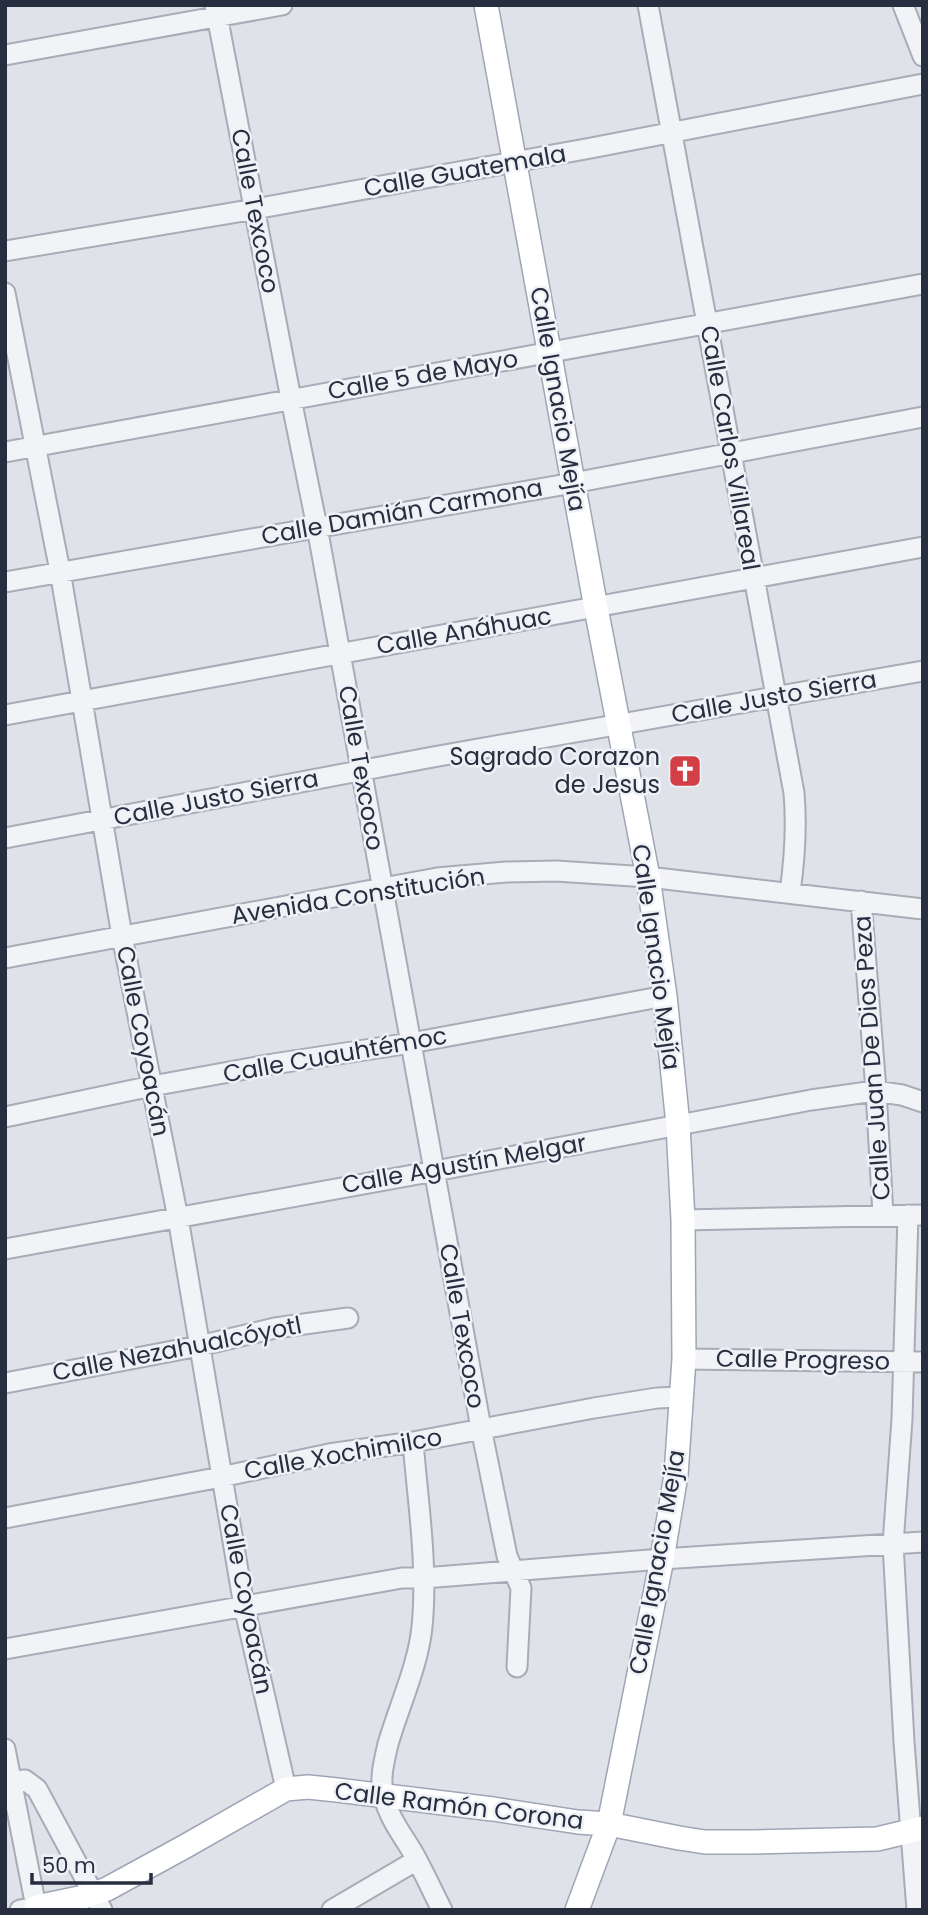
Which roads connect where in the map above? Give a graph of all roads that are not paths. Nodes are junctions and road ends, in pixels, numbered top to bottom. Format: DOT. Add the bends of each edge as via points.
graph roads {
  1 [pos="282,5"];
  2 [pos="486,5"];
  3 [pos="648,5"];
  4 [pos="903,5"];
  5 [pos="216,11"];
  6 [pos="5,55"];
  7 [pos="923,56"];
  8 [pos="923,84"];
  9 [pos="672,131"];
  10 [pos="515,161"];
  11 [pos="255,209"];
  12 [pos="5,251"];
  13 [pos="923,284"];
  14 [pos="5,293"];
  15 [pos="708,324"];
  16 [pos="550,352"];
  17 [pos="291,399"];
  18 [pos="923,417"];
  19 [pos="35,447"];
  20 [pos="5,452"];
  21 [pos="732,454"];
  22 [pos="573,483"];
  23 [pos="317,527"];
  24 [pos="923,547"];
  25 [pos="60,571"];
  26 [pos="753,577"];
  27 [pos="5,582"];
  28 [pos="596,608"];
  29 [pos="341,653"];
  30 [pos="923,671"];
  31 [pos="776,697"];
  32 [pos="82,700"];
  33 [pos="5,715"];
  34 [pos="617,725"];
  35 [pos="362,770"];
  36 [pos="102,819"];
  37 [pos="5,838"];
  38 [pos="648,877"];
  39 [pos="383,888"];
  40 [pos="790,892"];
  41 [pos="861,901"];
  42 [pos="923,909"];
  43 [pos="122,936"];
  44 [pos="5,958"];
  45 [pos="665,996"];
  46 [pos="411,1043"];
  47 [pos="152,1086"];
  48 [pos="875,1091"];
  49 [pos="923,1102"];
  50 [pos="5,1117"];
  51 [pos="678,1125"];
  52 [pos="435,1171"];
  53 [pos="883,1215"];
  54 [pos="915,1215"];
  55 [pos="178,1218"];
  56 [pos="683,1220"];
  57 [pos="5,1249"];
  58 [pos="348,1318"];
  59 [pos="199,1346"];
  60 [pos="684,1359"];
  61 [pos="913,1362"];
  62 [pos="5,1383"];
  63 [pos="681,1397"];
  64 [pos="481,1428"];
  65 [pos="413,1442"];
  66 [pos="221,1477"];
  67 [pos="5,1518"];
  68 [pos="923,1542"];
  69 [pos="893,1544"];
  70 [pos="662,1559"];
  71 [pos="514,1572"];
  72 [pos="425,1578"];
  73 [pos="244,1606"];
  74 [pos="5,1649"];
  75 [pos="517,1667"];
  76 [pos="5,1749"];
  77 [pos="8,1782"];
  78 [pos="286,1788"];
  79 [pos="383,1796"];
  80 [pos="609,1824"];
  81 [pos="917,1830"];
  82 [pos="417,1860"];
  83 [pos="98,1902"];
  84 [pos="31,1909"];
  85 [pos="332,1910"];
  86 [pos="442,1910"];
  87 [pos="577,1910"];
  88 [pos="917,1910"];
  1 -- 5 [label="street"];
  2 -- 10 [label="main road, Calle Ignacio Mejía"];
  3 -- 9 [label="street, Calle Carlos Villareal"];
  4 -- 7 [label="street"];
  5 -- 6 [label="street"];
  5 -- 11 [label="street, Calle Texcoco"];
  8 -- 9 [label="street, Calle Guatemala"];
  9 -- 10 [label="street, Calle Guatemala"];
  9 -- 15 [label="street, Calle Carlos Villareal"];
  10 -- 11 [label="street, Calle Guatemala"];
  10 -- 16 [label="main road, Calle Ignacio Mejía"];
  11 -- 12 [label="street, Calle Guatemala"];
  11 -- 17 [label="street, Calle Texcoco"];
  13 -- 15 [label="street, Calle 5 de Mayo"];
  14 -- 19 [label="street, Calle Coyoacán"];
  15 -- 16 [label="street, Calle 5 de Mayo"];
  15 -- 21 [label="street, Calle Carlos Villareal"];
  16 -- 17 [label="street, Calle 5 de Mayo"];
  16 -- 22 [label="main road, Calle Ignacio Mejía"];
  17 -- 19 [label="street, Calle 5 de Mayo"];
  17 -- 23 [label="street, Calle Texcoco"];
  18 -- 21 [label="street, Calle Damián Carmona"];
  19 -- 20 [label="street, Calle 5 de Mayo"];
  19 -- 25 [label="street, Calle Coyoacán"];
  21 -- 22 [label="street, Calle Damián Carmona"];
  21 -- 26 [label="street, Calle Carlos Villareal"];
  22 -- 23 [label="street, Calle Damián Carmona"];
  22 -- 28 [label="main road, Calle Ignacio Mejía"];
  23 -- 25 [label="street, Calle Damián Carmona"];
  23 -- 29 [label="street, Calle Texcoco"];
  24 -- 26 [label="street, Calle Anáhuac"];
  25 -- 27 [label="street, Calle Damián Carmona"];
  25 -- 32 [label="street, Calle Coyoacán"];
  26 -- 28 [label="street, Calle Anáhuac"];
  26 -- 31 [label="street, Calle Carlos Villareal"];
  28 -- 29 [label="street, Calle Anáhuac"];
  28 -- 34 [label="main road, Calle Ignacio Mejía"];
  29 -- 32 [label="street, Calle Anáhuac"];
  29 -- 35 [label="street, Calle Texcoco"];
  30 -- 31 [label="street, Calle Justo Sierra"];
  31 -- 34 [label="street, Calle Justo Sierra"];
  31 -- 40 [label="street, Calle Carlos Villareal" via="797,823"];
  32 -- 33 [label="street, Calle Anáhuac"];
  32 -- 36 [label="street, Calle Coyoacán"];
  34 -- 35 [label="street, Calle Justo Sierra"];
  34 -- 38 [label="main road, Calle Ignacio Mejía"];
  35 -- 36 [label="street, Calle Justo Sierra"];
  35 -- 39 [label="street, Calle Texcoco"];
  36 -- 37 [label="street, Calle Justo Sierra"];
  36 -- 43 [label="street, Calle Coyoacán"];
  38 -- 39 [label="street, Avenida Constitución" via="506,872"];
  38 -- 40 [label="street, Avenida Constitución"];
  38 -- 45 [label="main road, Calle Ignacio Mejía"];
  39 -- 43 [label="street, Avenida Constitución"];
  39 -- 46 [label="street, Calle Texcoco"];
  40 -- 41 [label="street, Avenida Constitución"];
  41 -- 42 [label="street, Avenida Constitución"];
  41 -- 48 [label="street, Calle Juan De Dios Peza"];
  43 -- 44 [label="street, Avenida Constitución"];
  43 -- 47 [label="street, Calle Coyoacán"];
  45 -- 46 [label="street, Calle Cuauhtémoc"];
  45 -- 51 [label="main road, Calle Ignacio Mejía"];
  46 -- 47 [label="street, Calle Cuauhtémoc"];
  46 -- 52 [label="street, Calle Texcoco"];
  47 -- 50 [label="street, Calle Cuauhtémoc"];
  47 -- 55 [label="street, Calle Coyoacán"];
  48 -- 49 [label="street, Calle Agustín Melgar"];
  48 -- 51 [label="street, Calle Agustín Melgar"];
  48 -- 53 [label="street, Calle Juan De Dios Peza"];
  51 -- 52 [label="street, Calle Agustín Melgar"];
  51 -- 56 [label="main road, Calle Ignacio Mejía"];
  52 -- 55 [label="street, Calle Agustín Melgar"];
  52 -- 64 [label="street, Calle Texcoco"];
  53 -- 54 [label="street"];
  53 -- 56 [label="street"];
  54 -- 61 [label="street, Calle Juan De Dios Peza"];
  55 -- 57 [label="street, Calle Agustín Melgar"];
  55 -- 59 [label="street, Calle Coyoacán"];
  56 -- 60 [label="main road, Calle Ignacio Mejía"];
  58 -- 59 [label="street, Calle Nezahualcóyotl" via="275,1328"];
  59 -- 62 [label="street, Calle Nezahualcóyotl"];
  59 -- 66 [label="street, Calle Coyoacán"];
  60 -- 61 [label="street, Calle Progreso"];
  60 -- 63 [label="main road, Calle Ignacio Mejía"];
  61 -- 69 [label="street, Calle Juan De Dios Peza" via="902,1419"];
  63 -- 64 [label="street, Calle Xochimilco"];
  63 -- 70 [label="main road, Calle Ignacio Mejía" via="676,1475"];
  64 -- 65 [label="street, Calle Xochimilco"];
  64 -- 71 [label="street, Calle Texcoco"];
  65 -- 66 [label="street, Calle Xochimilco"];
  65 -- 72 [label="street"];
  66 -- 67 [label="street, Calle Xochimilco"];
  66 -- 73 [label="street, Calle Coyoacán"];
  68 -- 69 [label="street"];
  69 -- 70 [label="street"];
  69 -- 81 [label="street, Calle Juan De Dios Peza" via="904,1742"];
  70 -- 71 [label="street"];
  70 -- 80 [label="main road, Calle Ignacio Mejía"];
  71 -- 72 [label="street"];
  71 -- 75 [label="street, Calle Texcoco" via="521,1588"];
  72 -- 73 [label="street" via="402,1578"];
  72 -- 79 [label="street" via="422,1629 385,1758"];
  73 -- 74 [label="street"];
  73 -- 78 [label="street, Calle Coyoacán"];
  76 -- 77 [label="street"];
  77 -- 83 [label="street" via="25,1780 37,1788"];
  77 -- 84 [label="street"];
  78 -- 79 [label="main road, Calle Ramón Corona"];
  78 -- 83 [label="main road" via="107,1889"];
  79 -- 80 [label="main road, Calle Ramón Corona"];
  79 -- 82 [label="street"];
  80 -- 81 [label="main road, Calle Ramón Corona" via="705,1842 877,1839"];
  80 -- 87 [label="main road, Calle Ignacio Mejía"];
  81 -- 88 [label="street, Calle Juan De Dios Peza"];
  82 -- 85 [label="street"];
  82 -- 86 [label="street"];
  83 -- 84 [label="main road"];
}
